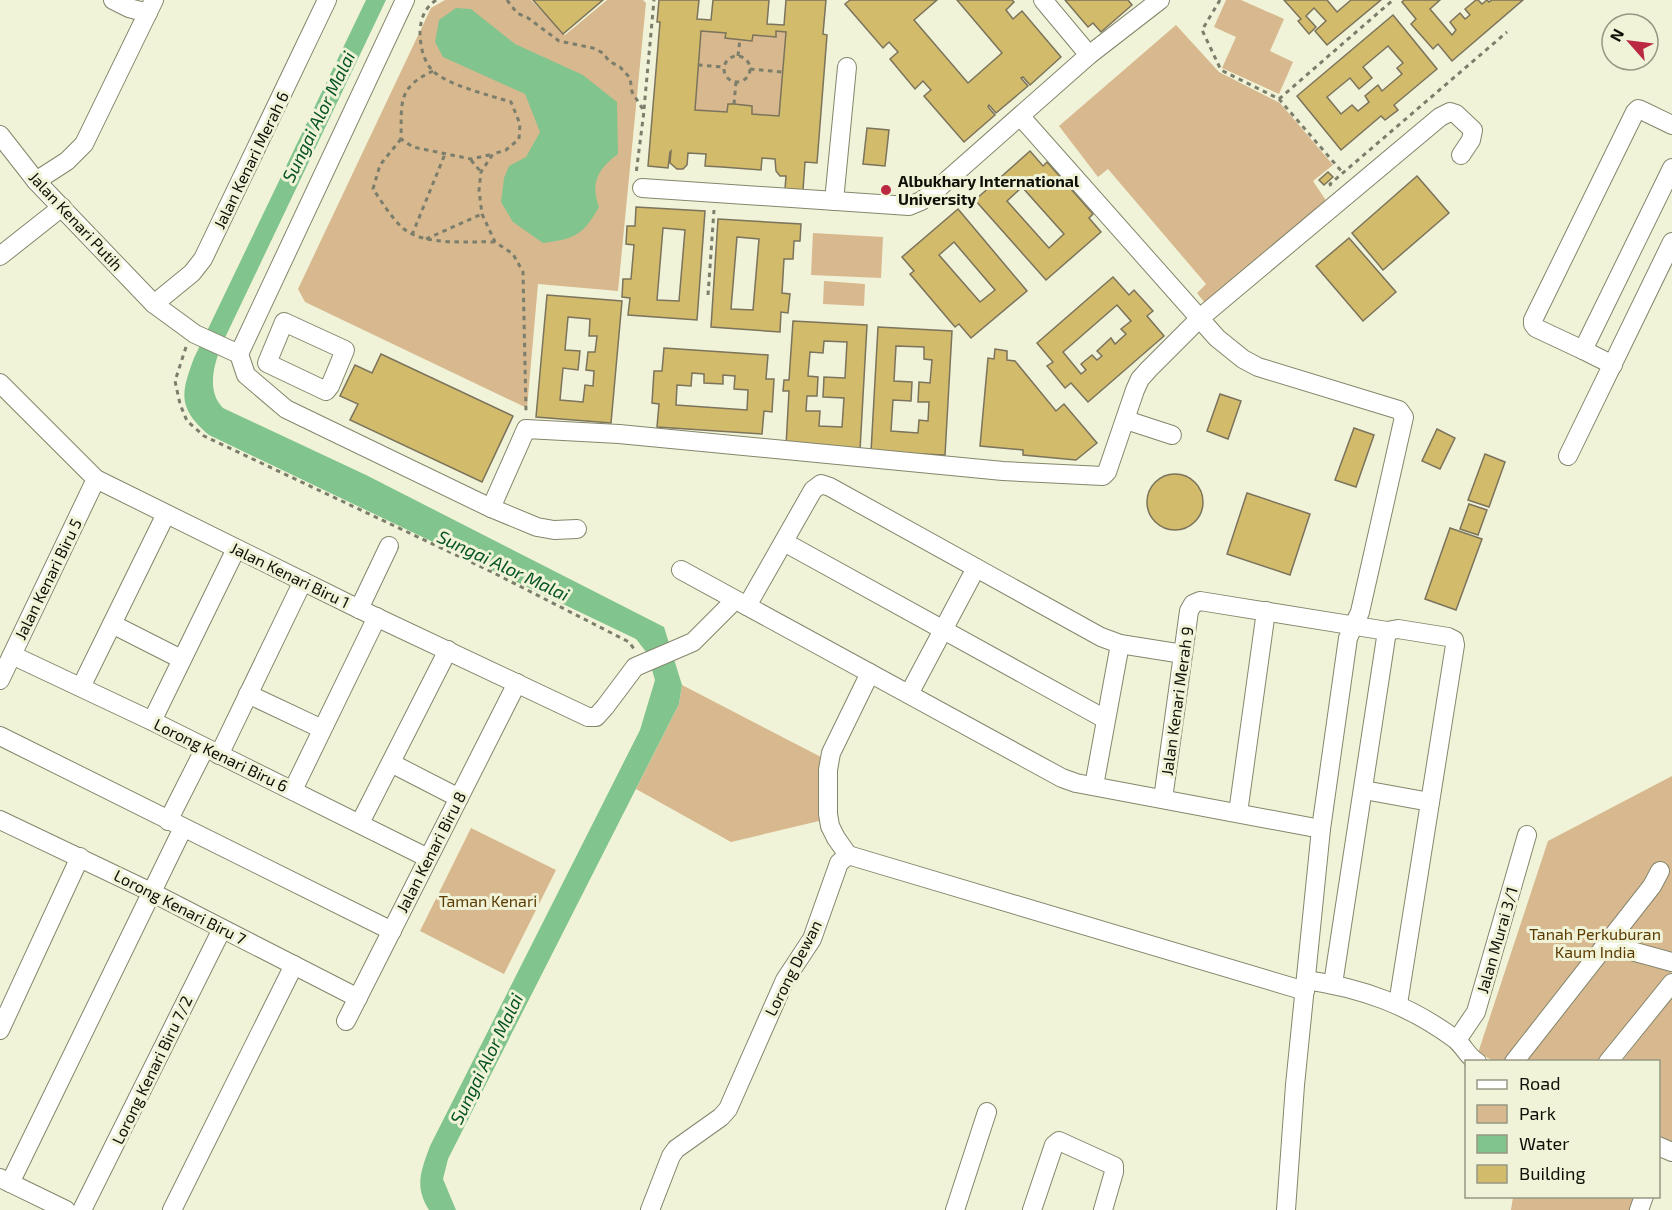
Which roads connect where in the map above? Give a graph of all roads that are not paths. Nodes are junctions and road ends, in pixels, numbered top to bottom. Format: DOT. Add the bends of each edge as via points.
graph roads {
  1 [pos="114,0"];
  2 [pos="327,0"];
  3 [pos="405,0"];
  4 [pos="1043,0"];
  5 [pos="1160,0"];
  6 [pos="151,7"];
  7 [pos="1089,55"];
  8 [pos="847,66"];
  9 [pos="1021,117"];
  10 [pos="1672,125"];
  11 [pos="0,135"];
  12 [pos="1461,155"];
  13 [pos="1672,168"];
  14 [pos="36,181"];
  15 [pos="642,188"];
  16 [pos="834,201"];
  17 [pos="62,207"];
  18 [pos="1672,242"];
  19 [pos="0,256"];
  20 [pos="154,304"];
  21 [pos="261,310"];
  22 [pos="1200,318"];
  23 [pos="284,322"];
  24 [pos="231,350"];
  25 [pos="1583,350"];
  26 [pos="1613,365"];
  27 [pos="0,383"];
  28 [pos="1126,420"];
  29 [pos="1172,435"];
  30 [pos="1568,456"];
  31 [pos="96,479"];
  32 [pos="491,508"];
  33 [pos="166,514"];
  34 [pos="577,529"];
  35 [pos="784,542"];
  36 [pos="389,546"];
  37 [pos="236,549"];
  38 [pos="976,568"];
  39 [pos="681,570"];
  40 [pos="303,581"];
  41 [pos="741,603"];
  42 [pos="359,609"];
  43 [pos="1266,611"];
  44 [pos="377,617"];
  45 [pos="112,624"];
  46 [pos="1355,624"];
  47 [pos="944,630"];
  48 [pos="1387,631"];
  49 [pos="1120,644"];
  50 [pos="448,650"];
  51 [pos="1183,654"];
  52 [pos="12,655"];
  53 [pos="181,660"];
  54 [pos="870,673"];
  55 [pos="0,680"];
  56 [pos="517,683"];
  57 [pos="81,687"];
  58 [pos="248,694"];
  59 [pos="909,694"];
  60 [pos="1105,719"];
  61 [pos="152,721"];
  62 [pos="322,729"];
  63 [pos="0,736"];
  64 [pos="212,751"];
  65 [pos="390,764"];
  66 [pos="1094,786"];
  67 [pos="293,790"];
  68 [pos="1364,790"];
  69 [pos="459,798"];
  70 [pos="1163,799"];
  71 [pos="1430,802"];
  72 [pos="1238,813"];
  73 [pos="360,823"];
  74 [pos="176,825"];
  75 [pos="2,827"];
  76 [pos="1322,829"];
  77 [pos="1527,835"];
  78 [pos="848,855"];
  79 [pos="80,857"];
  80 [pos="428,858"];
  81 [pos="1660,871"];
  82 [pos="152,892"];
  83 [pos="222,929"];
  84 [pos="392,931"];
  85 [pos="1606,944"];
  86 [pos="1672,962"];
  87 [pos="294,965"];
  88 [pos="1672,983"];
  89 [pos="1333,984"];
  90 [pos="1305,986"];
  91 [pos="358,998"];
  92 [pos="1398,1004"];
  93 [pos="346,1022"];
  94 [pos="0,1030"];
  95 [pos="1457,1040"];
  96 [pos="1474,1060"];
  97 [pos="1516,1060"];
  98 [pos="1610,1060"];
  99 [pos="987,1112"];
  100 [pos="5,1181"];
  101 [pos="66,1210"];
  102 [pos="82,1210"];
  103 [pos="172,1210"];
  104 [pos="650,1210"];
  105 [pos="955,1210"];
  106 [pos="1032,1210"];
  107 [pos="1103,1210"];
  108 [pos="1286,1210"];
  1 -- 6 [label="street" via="129,8"];
  2 -- 20 [label="street, Jalan Kenari Merah 6" via="203,259"];
  3 -- 21 [label="street"];
  4 -- 7 [label="street"];
  5 -- 7 [label="street"];
  6 -- 14 [label="street" via="84,144 68,161"];
  7 -- 9 [label="street"];
  8 -- 16 [label="street"];
  9 -- 16 [label="street" via="921,201 909,206"];
  9 -- 22 [label="street"];
  10 -- 25 [label="street" via="1641,110 1635,112 1533,320 1536,327"];
  11 -- 14 [label="street, Jalan Kenari Putih"];
  12 -- 22 [label="street" via="1473,130 1450,112"];
  13 -- 25 [label="street"];
  14 -- 17 [label="street, Jalan Kenari Putih"];
  15 -- 16 [label="street"];
  17 -- 19 [label="street"];
  17 -- 20 [label="street, Jalan Kenari Putih"];
  18 -- 26 [label="street"];
  20 -- 24 [label="street, Jalan Kenari Putih" via="193,332"];
  21 -- 23 [label="street"];
  21 -- 24 [label="street"];
  22 -- 28 [label="street" via="1140,379"];
  22 -- 46 [label="street" via="1228,348 1258,367 1403,412 1404,422"];
  24 -- 32 [label="street" via="246,375 286,409"];
  25 -- 26 [label="street"];
  26 -- 30 [label="street"];
  27 -- 31 [label="street, Jalan Kenari Biru 1"];
  28 -- 29 [label="street"];
  28 -- 32 [label="street" via="1103,476 1003,471 620,434 526,429"];
  31 -- 33 [label="street, Jalan Kenari Biru 1"];
  31 -- 52 [label="street, Jalan Kenari Biru 5"];
  32 -- 34 [label="street" via="545,529"];
  33 -- 37 [label="street, Jalan Kenari Biru 1"];
  33 -- 45 [label="street"];
  35 -- 38 [label="street" via="813,490 821,484"];
  35 -- 41 [label="street"];
  35 -- 47 [label="street"];
  36 -- 42 [label="street"];
  37 -- 40 [label="street, Jalan Kenari Biru 1"];
  37 -- 53 [label="street"];
  38 -- 47 [label="street"];
  38 -- 49 [label="street"];
  39 -- 41 [label="street"];
  40 -- 42 [label="street, Jalan Kenari Biru 1"];
  40 -- 58 [label="street"];
  41 -- 54 [label="street"];
  41 -- 56 [label="street, Jalan Kenari Biru 1" via="693,642 639,665 596,717 588,717"];
  42 -- 44 [label="street, Jalan Kenari Biru 1"];
  43 -- 46 [label="street"];
  43 -- 51 [label="street, Jalan Kenari Merah 9" via="1200,601 1193,604"];
  43 -- 72 [label="street"];
  44 -- 50 [label="street, Jalan Kenari Biru 1"];
  44 -- 62 [label="street"];
  45 -- 53 [label="street"];
  45 -- 57 [label="street"];
  46 -- 48 [label="street"];
  46 -- 76 [label="street" via="1348,639"];
  47 -- 59 [label="street"];
  47 -- 60 [label="street"];
  48 -- 68 [label="street"];
  48 -- 71 [label="street" via="1398,629 1448,637 1455,642"];
  49 -- 51 [label="street"];
  49 -- 60 [label="street"];
  50 -- 56 [label="street, Jalan Kenari Biru 1"];
  50 -- 65 [label="street"];
  51 -- 70 [label="street, Jalan Kenari Merah 9"];
  52 -- 55 [label="street, Jalan Kenari Biru 5"];
  52 -- 57 [label="street, Lorong Kenari Biru 6"];
  53 -- 61 [label="street"];
  54 -- 59 [label="street"];
  54 -- 78 [label="street" via="831,753 828,770 830,826"];
  56 -- 69 [label="street, Jalan Kenari Biru 8"];
  57 -- 61 [label="street, Lorong Kenari Biru 6"];
  58 -- 62 [label="street"];
  58 -- 64 [label="street"];
  59 -- 66 [label="street" via="1062,778"];
  60 -- 66 [label="street"];
  61 -- 64 [label="street, Lorong Kenari Biru 6"];
  62 -- 67 [label="street"];
  63 -- 74 [label="street"];
  64 -- 67 [label="street, Lorong Kenari Biru 6"];
  64 -- 74 [label="street"];
  65 -- 69 [label="street"];
  65 -- 73 [label="street"];
  66 -- 70 [label="street"];
  67 -- 73 [label="street, Lorong Kenari Biru 6"];
  68 -- 71 [label="street"];
  68 -- 89 [label="street"];
  69 -- 80 [label="street, Jalan Kenari Biru 8"];
  70 -- 72 [label="street"];
  71 -- 92 [label="street"];
  72 -- 76 [label="street"];
  73 -- 80 [label="street, Lorong Kenari Biru 6"];
  74 -- 82 [label="street"];
  74 -- 84 [label="street"];
  75 -- 79 [label="street, Lorong Kenari Biru 7"];
  76 -- 90 [label="street"];
  77 -- 95 [label="street, Jalan Murai 3/1" via="1476,1012"];
  78 -- 90 [label="street"];
  78 -- 104 [label="street, Lorong Dewan" via="839,863 812,939 785,980 728,1109 676,1149"];
  79 -- 82 [label="street, Lorong Kenari Biru 7"];
  79 -- 94 [label="street"];
  80 -- 84 [label="street, Jalan Kenari Biru 8"];
  81 -- 85 [label="street"];
  82 -- 83 [label="street, Lorong Kenari Biru 7"];
  82 -- 100 [label="street"];
  83 -- 87 [label="street, Lorong Kenari Biru 7"];
  83 -- 102 [label="street, Lorong Kenari Biru 7/2"];
  84 -- 91 [label="street, Jalan Kenari Biru 8"];
  85 -- 86 [label="street"];
  85 -- 97 [label="street"];
  87 -- 91 [label="street, Lorong Kenari Biru 7"];
  87 -- 103 [label="street"];
  88 -- 98 [label="street"];
  89 -- 90 [label="street"];
  89 -- 92 [label="street"];
  90 -- 108 [label="street"];
  91 -- 93 [label="street, Jalan Kenari Biru 8"];
  92 -- 95 [label="street"];
  95 -- 96 [label="street"];
  99 -- 105 [label="street"];
  100 -- 101 [label="street"];
  106 -- 107 [label="street" via="1056,1142 1063,1141 1114,1166"];
}
